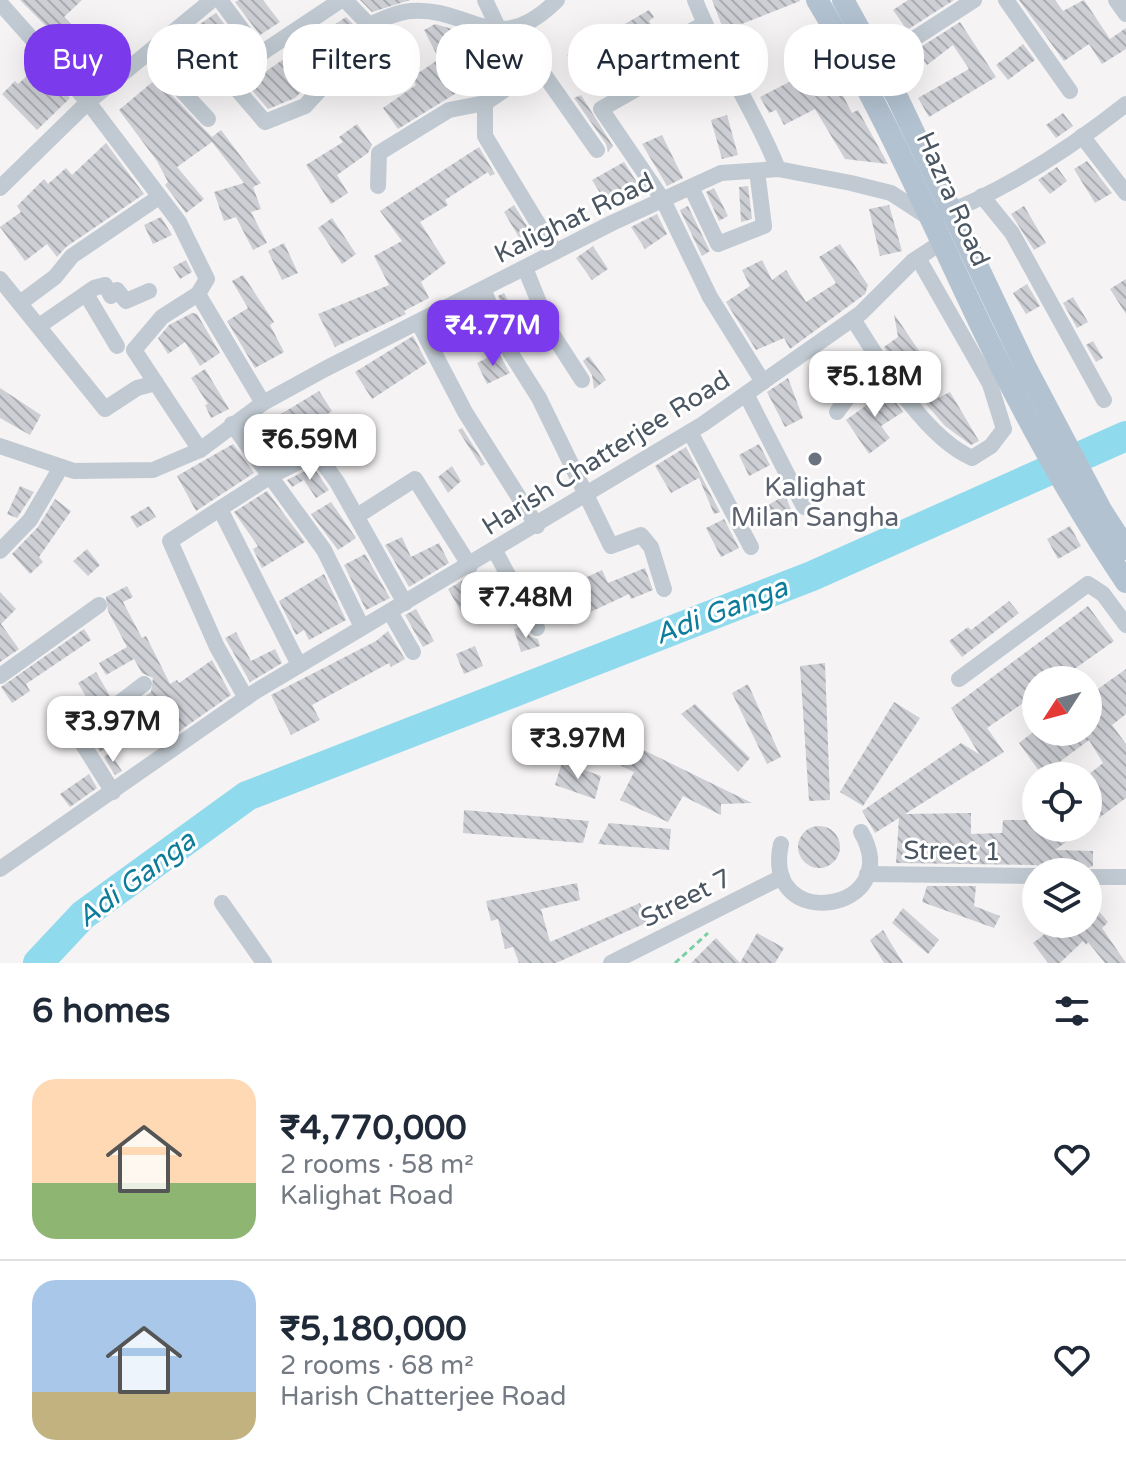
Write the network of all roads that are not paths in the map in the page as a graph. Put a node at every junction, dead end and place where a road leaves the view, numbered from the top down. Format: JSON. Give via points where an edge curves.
{"nodes":[{"id":1,"x":212,"y":0,"type":"edge"},
{"id":2,"x":220,"y":0,"type":"edge"},
{"id":3,"x":343,"y":0,"type":"edge"},
{"id":4,"x":440,"y":0,"type":"edge"},
{"id":5,"x":485,"y":0,"type":"edge"},
{"id":6,"x":557,"y":0,"type":"edge"},
{"id":7,"x":695,"y":0,"type":"edge"},
{"id":8,"x":817,"y":0,"type":"edge"},
{"id":9,"x":843,"y":0,"type":"edge"},
{"id":10,"x":974,"y":0,"type":"edge"},
{"id":11,"x":1006,"y":0,"type":"edge"},
{"id":12,"x":1116,"y":0,"type":"edge"},
{"id":13,"x":2,"y":10,"type":"edge"},
{"id":14,"x":1126,"y":14,"type":"edge"},
{"id":15,"x":447,"y":17,"type":"junction"},
{"id":16,"x":183,"y":24,"type":"edge"},
{"id":17,"x":368,"y":24,"type":"edge"},
{"id":18,"x":372,"y":24,"type":"edge"},
{"id":19,"x":472,"y":24,"type":"edge"},
{"id":20,"x":497,"y":24,"type":"edge"},
{"id":21,"x":519,"y":24,"type":"edge"},
{"id":22,"x":704,"y":24,"type":"edge"},
{"id":23,"x":857,"y":24,"type":"edge"},
{"id":24,"x":924,"y":32,"type":"edge"},
{"id":25,"x":147,"y":55,"type":"edge"},
{"id":26,"x":552,"y":86,"type":"edge"},
{"id":27,"x":1070,"y":91,"type":"dead end"},
{"id":28,"x":187,"y":96,"type":"edge"},
{"id":29,"x":243,"y":96,"type":"edge"},
{"id":30,"x":314,"y":96,"type":"edge"},
{"id":31,"x":495,"y":96,"type":"edge"},
{"id":32,"x":624,"y":96,"type":"edge"},
{"id":33,"x":745,"y":96,"type":"edge"},
{"id":34,"x":895,"y":96,"type":"edge"},
{"id":35,"x":88,"y":102,"type":"junction"},
{"id":36,"x":485,"y":103,"type":"junction"},
{"id":37,"x":1126,"y":104,"type":"edge"},
{"id":38,"x":208,"y":119,"type":"dead end"},
{"id":39,"x":1082,"y":136,"type":"junction"},
{"id":40,"x":597,"y":150,"type":"dead end"},
{"id":41,"x":778,"y":169,"type":"junction"},
{"id":42,"x":757,"y":171,"type":"junction"},
{"id":43,"x":378,"y":186,"type":"dead end"},
{"id":44,"x":691,"y":187,"type":"junction"},
{"id":45,"x":0,"y":188,"type":"edge"},
{"id":46,"x":1126,"y":193,"type":"edge"},
{"id":47,"x":982,"y":196,"type":"junction"},
{"id":48,"x":663,"y":200,"type":"junction"},
{"id":49,"x":163,"y":202,"type":"junction"},
{"id":50,"x":953,"y":211,"type":"junction"},
{"id":51,"x":931,"y":219,"type":"junction"},
{"id":52,"x":942,"y":242,"type":"junction"},
{"id":53,"x":555,"y":252,"type":"junction"},
{"id":54,"x":918,"y":258,"type":"junction"},
{"id":55,"x":525,"y":268,"type":"junction"},
{"id":56,"x":0,"y":279,"type":"edge"},
{"id":57,"x":483,"y":289,"type":"junction"},
{"id":58,"x":149,"y":291,"type":"dead end"},
{"id":59,"x":86,"y":294,"type":"junction"},
{"id":60,"x":198,"y":294,"type":"junction"},
{"id":61,"x":977,"y":294,"type":"junction"},
{"id":62,"x":20,"y":303,"type":"junction"},
{"id":63,"x":853,"y":319,"type":"junction"},
{"id":64,"x":418,"y":322,"type":"junction"},
{"id":65,"x":39,"y":326,"type":"junction"},
{"id":66,"x":117,"y":346,"type":"dead end"},
{"id":67,"x":877,"y":357,"type":"junction"},
{"id":68,"x":582,"y":380,"type":"dead end"},
{"id":69,"x":763,"y":382,"type":"junction"},
{"id":70,"x":156,"y":383,"type":"junction"},
{"id":71,"x":746,"y":394,"type":"junction"},
{"id":72,"x":1104,"y":400,"type":"dead end"},
{"id":73,"x":263,"y":403,"type":"junction"},
{"id":74,"x":837,"y":412,"type":"dead end"},
{"id":75,"x":232,"y":424,"type":"junction"},
{"id":76,"x":690,"y":432,"type":"junction"},
{"id":77,"x":0,"y":446,"type":"edge"},
{"id":78,"x":200,"y":450,"type":"junction"},
{"id":79,"x":61,"y":467,"type":"junction"},
{"id":80,"x":269,"y":477,"type":"junction"},
{"id":81,"x":586,"y":496,"type":"junction"},
{"id":82,"x":804,"y":507,"type":"dead end"},
{"id":83,"x":220,"y":509,"type":"junction"},
{"id":84,"x":1092,"y":514,"type":"junction"},
{"id":85,"x":357,"y":516,"type":"junction"},
{"id":86,"x":537,"y":526,"type":"junction"},
{"id":87,"x":751,"y":547,"type":"dead end"},
{"id":88,"x":1126,"y":549,"type":"edge"},
{"id":89,"x":0,"y":551,"type":"edge"},
{"id":90,"x":495,"y":551,"type":"junction"},
{"id":91,"x":470,"y":566,"type":"junction"},
{"id":92,"x":1126,"y":582,"type":"edge"},
{"id":93,"x":664,"y":589,"type":"dead end"},
{"id":94,"x":99,"y":605,"type":"dead end"},
{"id":95,"x":397,"y":608,"type":"junction"},
{"id":96,"x":1126,"y":625,"type":"edge"},
{"id":97,"x":362,"y":627,"type":"junction"},
{"id":98,"x":537,"y":628,"type":"dead end"},
{"id":99,"x":413,"y":652,"type":"dead end"},
{"id":100,"x":299,"y":665,"type":"junction"},
{"id":101,"x":0,"y":676,"type":"edge"},
{"id":102,"x":959,"y":679,"type":"dead end"},
{"id":103,"x":144,"y":684,"type":"dead end"},
{"id":104,"x":246,"y":698,"type":"junction"},
{"id":105,"x":113,"y":792,"type":"junction"},
{"id":106,"x":861,"y":832,"type":"dead end"},
{"id":107,"x":781,"y":844,"type":"dead end"},
{"id":108,"x":0,"y":869,"type":"edge"},
{"id":109,"x":867,"y":874,"type":"junction"},
{"id":110,"x":1022,"y":876,"type":"edge"},
{"id":111,"x":782,"y":877,"type":"junction"},
{"id":112,"x":1102,"y":877,"type":"edge"},
{"id":113,"x":1126,"y":877,"type":"edge"},
{"id":114,"x":222,"y":903,"type":"dead end"},
{"id":115,"x":264,"y":963,"type":"edge"},
{"id":116,"x":611,"y":963,"type":"edge"}],
"edges":[{"from":1,"to":16,"type":"street"},
{"from":2,"to":3,"type":"street","via":[[260,54]]},
{"from":3,"to":17,"type":"street"},
{"from":4,"to":15,"type":"street"},
{"from":5,"to":20,"type":"street"},
{"from":6,"to":21,"type":"street"},
{"from":7,"to":22,"type":"street"},
{"from":8,"to":51,"type":"main road","name":"Hazra Road","via":[[894,136]]},
{"from":9,"to":23,"type":"main road","name":"Hazra Road"},
{"from":10,"to":24,"type":"street"},
{"from":11,"to":27,"type":"street"},
{"from":12,"to":14,"type":"street"},
{"from":13,"to":35,"type":"street"},
{"from":15,"to":18,"type":"street","via":[[413,10]]},
{"from":15,"to":19,"type":"street"},
{"from":25,"to":35,"type":"street"},
{"from":26,"to":40,"type":"street"},
{"from":28,"to":38,"type":"street"},
{"from":29,"to":30,"type":"street","via":[[265,122],[305,106]]},
{"from":31,"to":36,"type":"street"},
{"from":32,"to":48,"type":"street","via":[[601,109]]},
{"from":33,"to":41,"type":"street"},
{"from":34,"to":50,"type":"main road","name":"Hazra Road"},
{"from":35,"to":45,"type":"street"},
{"from":35,"to":49,"type":"street"},
{"from":36,"to":43,"type":"street","via":[[449,110],[379,153]]},
{"from":36,"to":53,"type":"street","via":[[485,136]]},
{"from":37,"to":39,"type":"street"},
{"from":39,"to":46,"type":"street"},
{"from":39,"to":47,"type":"street"},
{"from":41,"to":42,"type":"street","name":"Kalighat Road"},
{"from":41,"to":51,"type":"street","name":"Kalighat Road","via":[[891,193]]},
{"from":42,"to":44,"type":"street","name":"Kalighat Road","via":[[721,173]]},
{"from":42,"to":44,"type":"street","via":[[764,226],[718,244]]},
{"from":44,"to":48,"type":"street","name":"Kalighat Road"},
{"from":47,"to":50,"type":"street"},
{"from":47,"to":72,"type":"street","via":[[1012,233]]},
{"from":48,"to":53,"type":"street","name":"Kalighat Road"},
{"from":48,"to":69,"type":"street","via":[[710,297]]},
{"from":49,"to":60,"type":"street","via":[[207,279]]},
{"from":49,"to":62,"type":"street","via":[[72,256],[55,277]]},
{"from":50,"to":51,"type":"street"},
{"from":50,"to":61,"type":"main road","name":"Hazra Road"},
{"from":51,"to":52,"type":"main road","name":"Hazra Road"},
{"from":52,"to":54,"type":"street","name":"Harish Chatterjee Road"},
{"from":52,"to":61,"type":"main road","name":"Hazra Road"},
{"from":53,"to":55,"type":"street","name":"Kalighat Road"},
{"from":54,"to":63,"type":"street","name":"Harish Chatterjee Road"},
{"from":54,"to":67,"type":"street","via":[[990,384],[1004,429],[972,458],[952,449]]},
{"from":55,"to":57,"type":"street","name":"Kalighat Road"},
{"from":55,"to":68,"type":"street","via":[[551,332]]},
{"from":56,"to":62,"type":"street"},
{"from":57,"to":64,"type":"street","name":"Kalighat Road"},
{"from":57,"to":81,"type":"street"},
{"from":58,"to":59,"type":"street","via":[[126,301],[117,290],[111,296],[105,285]]},
{"from":59,"to":65,"type":"street"},
{"from":59,"to":66,"type":"street"},
{"from":60,"to":70,"type":"street","via":[[162,317],[134,350]]},
{"from":60,"to":73,"type":"street"},
{"from":61,"to":84,"type":"main road"},
{"from":62,"to":65,"type":"street"},
{"from":63,"to":67,"type":"street"},
{"from":63,"to":69,"type":"street","name":"Harish Chatterjee Road"},
{"from":64,"to":73,"type":"street","name":"Kalighat Road"},
{"from":64,"to":86,"type":"street","via":[[465,412]]},
{"from":65,"to":70,"type":"street","via":[[105,409],[137,388]]},
{"from":67,"to":74,"type":"street"},
{"from":69,"to":71,"type":"street","name":"Harish Chatterjee Road"},
{"from":70,"to":78,"type":"street"},
{"from":71,"to":76,"type":"street","name":"Harish Chatterjee Road"},
{"from":71,"to":82,"type":"street"},
{"from":73,"to":75,"type":"street","name":"Kalighat Road"},
{"from":75,"to":78,"type":"street","name":"Kalighat Road"},
{"from":75,"to":80,"type":"street"},
{"from":76,"to":81,"type":"street","name":"Harish Chatterjee Road"},
{"from":76,"to":87,"type":"street"},
{"from":77,"to":79,"type":"street","name":"Kalighat Road"},
{"from":78,"to":79,"type":"street","name":"Kalighat Road","via":[[153,470]]},
{"from":79,"to":89,"type":"street","via":[[30,520]]},
{"from":80,"to":83,"type":"street"},
{"from":80,"to":85,"type":"street","via":[[316,453]]},
{"from":80,"to":97,"type":"street","via":[[324,550]]},
{"from":81,"to":86,"type":"street","name":"Harish Chatterjee Road"},
{"from":81,"to":93,"type":"street","via":[[611,546],[641,535],[651,547]]},
{"from":83,"to":100,"type":"street"},
{"from":83,"to":104,"type":"street","via":[[170,541]]},
{"from":84,"to":88,"type":"main road"},
{"from":84,"to":92,"type":"main road"},
{"from":85,"to":91,"type":"street","via":[[415,479]]},
{"from":85,"to":95,"type":"street"},
{"from":86,"to":90,"type":"street","name":"Harish Chatterjee Road"},
{"from":90,"to":91,"type":"street","name":"Harish Chatterjee Road"},
{"from":90,"to":98,"type":"street"},
{"from":91,"to":95,"type":"street","name":"Harish Chatterjee Road"},
{"from":94,"to":101,"type":"street"},
{"from":95,"to":97,"type":"street","name":"Harish Chatterjee Road"},
{"from":95,"to":99,"type":"street"},
{"from":96,"to":102,"type":"street","via":[[1103,594],[1088,584]]},
{"from":97,"to":100,"type":"street","name":"Harish Chatterjee Road"},
{"from":100,"to":104,"type":"street","name":"Harish Chatterjee Road"},
{"from":103,"to":105,"type":"street","via":[[77,735]]},
{"from":104,"to":105,"type":"street","name":"Harish Chatterjee Road"},
{"from":105,"to":108,"type":"street","name":"Harish Chatterjee Road"},
{"from":106,"to":109,"type":"street","via":[[869,852]]},
{"from":107,"to":111,"type":"street"},
{"from":109,"to":110,"type":"street","name":"Street 1"},
{"from":109,"to":111,"type":"street","via":[[856,893],[826,905],[795,894]]},
{"from":111,"to":116,"type":"street","name":"Street 7"},
{"from":112,"to":113,"type":"street"},
{"from":114,"to":115,"type":"street"}]}
